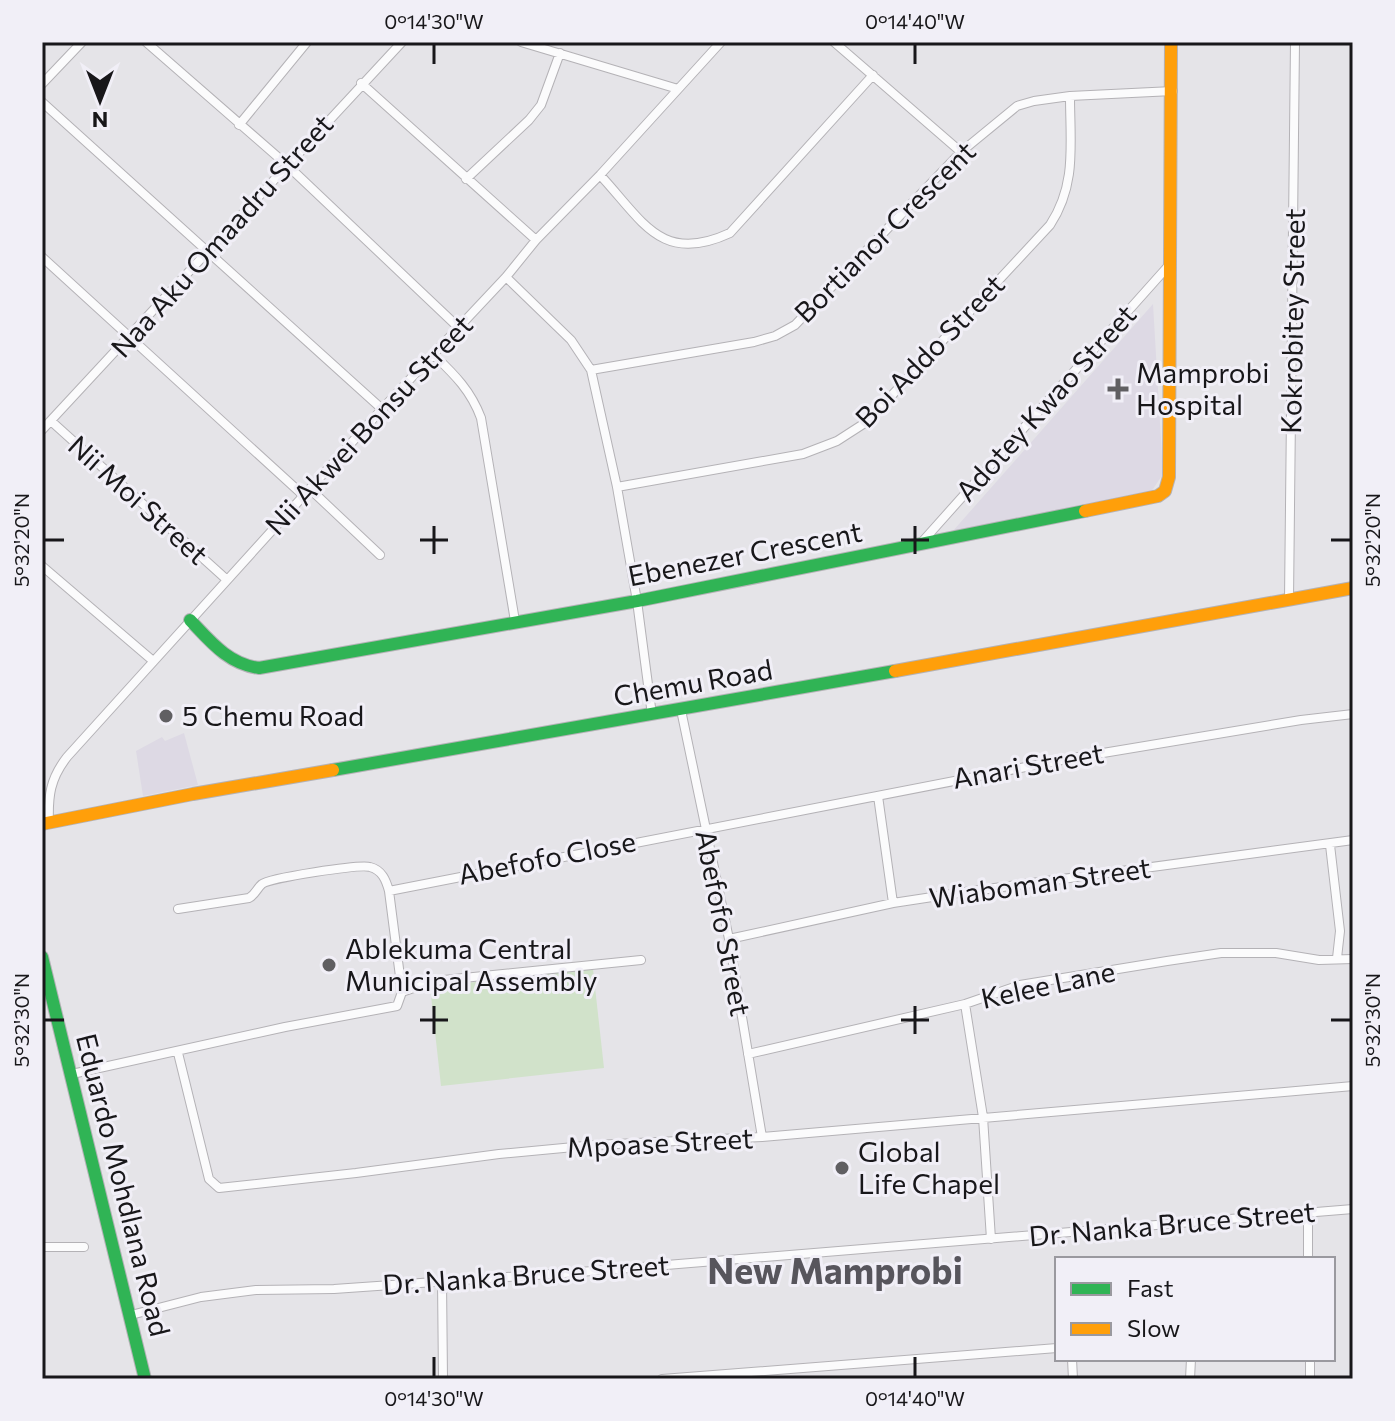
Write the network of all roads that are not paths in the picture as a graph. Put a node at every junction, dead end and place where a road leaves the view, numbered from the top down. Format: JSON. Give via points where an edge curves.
{"nodes":[{"id":1,"x":82,"y":42,"type":"edge"},
{"id":2,"x":146,"y":42,"type":"edge"},
{"id":3,"x":307,"y":42,"type":"edge"},
{"id":4,"x":402,"y":42,"type":"edge"},
{"id":5,"x":521,"y":42,"type":"edge"},
{"id":6,"x":721,"y":42,"type":"edge"},
{"id":7,"x":834,"y":42,"type":"edge"},
{"id":8,"x":1171,"y":42,"type":"edge"},
{"id":9,"x":1295,"y":42,"type":"edge"},
{"id":10,"x":560,"y":53,"type":"junction"},
{"id":11,"x":873,"y":75,"type":"junction"},
{"id":12,"x":361,"y":83,"type":"junction"},
{"id":13,"x":42,"y":84,"type":"edge"},
{"id":14,"x":678,"y":89,"type":"junction"},
{"id":15,"x":1173,"y":91,"type":"junction"},
{"id":16,"x":1070,"y":96,"type":"junction"},
{"id":17,"x":42,"y":102,"type":"edge"},
{"id":18,"x":239,"y":125,"type":"junction"},
{"id":19,"x":961,"y":152,"type":"junction"},
{"id":20,"x":287,"y":165,"type":"junction"},
{"id":21,"x":600,"y":175,"type":"junction"},
{"id":22,"x":466,"y":179,"type":"junction"},
{"id":23,"x":536,"y":240,"type":"junction"},
{"id":24,"x":209,"y":252,"type":"junction"},
{"id":25,"x":42,"y":257,"type":"edge"},
{"id":26,"x":1171,"y":264,"type":"junction"},
{"id":27,"x":506,"y":277,"type":"junction"},
{"id":28,"x":459,"y":328,"type":"junction"},
{"id":29,"x":130,"y":338,"type":"junction"},
{"id":30,"x":434,"y":355,"type":"junction"},
{"id":31,"x":591,"y":370,"type":"junction"},
{"id":32,"x":382,"y":409,"type":"junction"},
{"id":33,"x":51,"y":421,"type":"junction"},
{"id":34,"x":42,"y":430,"type":"edge"},
{"id":35,"x":617,"y":487,"type":"junction"},
{"id":36,"x":307,"y":492,"type":"junction"},
{"id":37,"x":922,"y":542,"type":"junction"},
{"id":38,"x":380,"y":555,"type":"dead end"},
{"id":39,"x":42,"y":566,"type":"edge"},
{"id":40,"x":226,"y":579,"type":"junction"},
{"id":41,"x":1353,"y":588,"type":"edge"},
{"id":42,"x":1289,"y":600,"type":"junction"},
{"id":43,"x":637,"y":601,"type":"junction"},
{"id":44,"x":190,"y":620,"type":"junction"},
{"id":45,"x":515,"y":621,"type":"junction"},
{"id":46,"x":152,"y":660,"type":"junction"},
{"id":47,"x":681,"y":710,"type":"junction"},
{"id":48,"x":1353,"y":714,"type":"edge"},
{"id":49,"x":652,"y":715,"type":"junction"},
{"id":50,"x":878,"y":796,"type":"junction"},
{"id":51,"x":45,"y":824,"type":"edge"},
{"id":52,"x":705,"y":827,"type":"junction"},
{"id":53,"x":1353,"y":840,"type":"edge"},
{"id":54,"x":1330,"y":845,"type":"junction"},
{"id":55,"x":389,"y":891,"type":"junction"},
{"id":56,"x":893,"y":903,"type":"junction"},
{"id":57,"x":178,"y":909,"type":"dead end"},
{"id":58,"x":729,"y":939,"type":"junction"},
{"id":59,"x":42,"y":957,"type":"edge"},
{"id":60,"x":1337,"y":958,"type":"junction"},
{"id":61,"x":1353,"y":959,"type":"edge"},
{"id":62,"x":641,"y":960,"type":"dead end"},
{"id":63,"x":402,"y":992,"type":"junction"},
{"id":64,"x":965,"y":1004,"type":"junction"},
{"id":65,"x":178,"y":1053,"type":"junction"},
{"id":66,"x":748,"y":1054,"type":"junction"},
{"id":67,"x":72,"y":1074,"type":"junction"},
{"id":68,"x":1353,"y":1086,"type":"edge"},
{"id":69,"x":983,"y":1117,"type":"junction"},
{"id":70,"x":762,"y":1137,"type":"junction"},
{"id":71,"x":1353,"y":1209,"type":"edge"},
{"id":72,"x":1308,"y":1213,"type":"junction"},
{"id":73,"x":991,"y":1239,"type":"junction"},
{"id":74,"x":42,"y":1247,"type":"edge"},
{"id":75,"x":84,"y":1247,"type":"dead end"},
{"id":76,"x":1308,"y":1257,"type":"edge"},
{"id":77,"x":442,"y":1281,"type":"junction"},
{"id":78,"x":131,"y":1315,"type":"junction"},
{"id":79,"x":1055,"y":1348,"type":"edge"},
{"id":80,"x":145,"y":1379,"type":"edge"},
{"id":81,"x":443,"y":1379,"type":"edge"},
{"id":82,"x":662,"y":1379,"type":"edge"}],
"edges":[{"from":1,"to":13,"type":"street"},
{"from":2,"to":18,"type":"street"},
{"from":3,"to":18,"type":"street"},
{"from":4,"to":12,"type":"street","name":"Naa Aku Omaadru Street"},
{"from":5,"to":10,"type":"street"},
{"from":6,"to":14,"type":"street","name":"Nii Akwei Bonsu Street"},
{"from":7,"to":11,"type":"street"},
{"from":8,"to":15,"type":"street","name":"Ebenezer Crescent"},
{"from":9,"to":42,"type":"street","name":"Kokrobitey Street"},
{"from":10,"to":14,"type":"street"},
{"from":10,"to":22,"type":"street","via":[[541,105]]},
{"from":11,"to":19,"type":"street"},
{"from":11,"to":21,"type":"street","via":[[730,233],[711,242],[691,246],[656,236]]},
{"from":12,"to":20,"type":"street","name":"Naa Aku Omaadru Street"},
{"from":12,"to":22,"type":"street"},
{"from":14,"to":21,"type":"street","name":"Nii Akwei Bonsu Street"},
{"from":15,"to":16,"type":"street","name":"Bortianor Crescent"},
{"from":15,"to":26,"type":"street","name":"Ebenezer Crescent"},
{"from":16,"to":19,"type":"street","name":"Bortianor Crescent","via":[[1017,106]]},
{"from":16,"to":35,"type":"street","name":"Boi Addo Street","via":[[1070,182],[1062,206],[868,421],[803,454]]},
{"from":17,"to":24,"type":"street"},
{"from":18,"to":20,"type":"street"},
{"from":19,"to":31,"type":"street","name":"Bortianor Crescent","via":[[795,325],[754,342]]},
{"from":20,"to":24,"type":"street","name":"Naa Aku Omaadru Street"},
{"from":20,"to":28,"type":"street"},
{"from":21,"to":23,"type":"street","name":"Nii Akwei Bonsu Street"},
{"from":22,"to":23,"type":"street"},
{"from":23,"to":27,"type":"street","name":"Nii Akwei Bonsu Street"},
{"from":24,"to":29,"type":"street","name":"Naa Aku Omaadru Street"},
{"from":24,"to":32,"type":"street"},
{"from":25,"to":29,"type":"street"},
{"from":26,"to":37,"type":"street","name":"Adotey Kwao Street"},
{"from":26,"to":37,"type":"street","name":"Ebenezer Crescent","via":[[1165,491],[1149,500]]},
{"from":27,"to":28,"type":"street","name":"Nii Akwei Bonsu Street"},
{"from":27,"to":31,"type":"street","via":[[571,340]]},
{"from":28,"to":30,"type":"street","name":"Nii Akwei Bonsu Street"},
{"from":29,"to":33,"type":"street","name":"Naa Aku Omaadru Street"},
{"from":29,"to":36,"type":"street"},
{"from":30,"to":32,"type":"street","name":"Nii Akwei Bonsu Street"},
{"from":30,"to":45,"type":"street","via":[[465,385],[481,418]]},
{"from":31,"to":35,"type":"street"},
{"from":32,"to":36,"type":"street","name":"Nii Akwei Bonsu Street"},
{"from":33,"to":34,"type":"street","name":"Naa Aku Omaadru Street"},
{"from":33,"to":40,"type":"street","name":"Nii Moi Street"},
{"from":35,"to":43,"type":"street"},
{"from":36,"to":38,"type":"street"},
{"from":36,"to":40,"type":"street","name":"Nii Akwei Bonsu Street"},
{"from":37,"to":43,"type":"street","name":"Ebenezer Crescent"},
{"from":39,"to":46,"type":"street"},
{"from":40,"to":44,"type":"street","name":"Nii Akwei Bonsu Street"},
{"from":41,"to":42,"type":"street","name":"Chemu Road"},
{"from":42,"to":47,"type":"street","name":"Chemu Road"},
{"from":43,"to":45,"type":"street","name":"Ebenezer Crescent"},
{"from":43,"to":49,"type":"street"},
{"from":44,"to":45,"type":"street","name":"Ebenezer Crescent","via":[[246,668]]},
{"from":44,"to":46,"type":"street","name":"Nii Akwei Bonsu Street"},
{"from":46,"to":51,"type":"street","name":"Nii Akwei Bonsu Street","via":[[56,771]]},
{"from":47,"to":49,"type":"street","name":"Chemu Road"},
{"from":47,"to":52,"type":"street","name":"Abefofo Street"},
{"from":48,"to":50,"type":"street","name":"Anari Street","via":[[1080,756]]},
{"from":49,"to":51,"type":"street","name":"Chemu Road"},
{"from":50,"to":52,"type":"street","name":"Anari Street"},
{"from":50,"to":56,"type":"street"},
{"from":52,"to":55,"type":"street","name":"Abefofo Close"},
{"from":52,"to":58,"type":"street","name":"Abefofo Street"},
{"from":53,"to":54,"type":"street","name":"Wiaboman Street"},
{"from":54,"to":56,"type":"street","name":"Wiaboman Street"},
{"from":54,"to":60,"type":"street","via":[[1340,931]]},
{"from":55,"to":57,"type":"street","via":[[383,875],[358,866],[267,882],[249,898]]},
{"from":55,"to":63,"type":"street"},
{"from":56,"to":58,"type":"street","name":"Wiaboman Street"},
{"from":58,"to":66,"type":"street","name":"Abefofo Street"},
{"from":59,"to":67,"type":"street","name":"Eduardo Mohdlana Road"},
{"from":60,"to":61,"type":"street","name":"Kelee Lane"},
{"from":60,"to":64,"type":"street","name":"Kelee Lane","via":[[1221,953],[1020,985]]},
{"from":62,"to":63,"type":"street","via":[[434,981]]},
{"from":63,"to":65,"type":"street","via":[[397,1006]]},
{"from":64,"to":66,"type":"street","name":"Kelee Lane"},
{"from":64,"to":69,"type":"street"},
{"from":65,"to":67,"type":"street"},
{"from":65,"to":70,"type":"street","name":"Mpoase Street","via":[[209,1179],[219,1188],[499,1154]]},
{"from":66,"to":70,"type":"street","name":"Abefofo Street"},
{"from":67,"to":78,"type":"street","name":"Eduardo Mohdlana Road"},
{"from":68,"to":69,"type":"street","name":"Mpoase Street"},
{"from":69,"to":70,"type":"street","name":"Mpoase Street"},
{"from":69,"to":73,"type":"street"},
{"from":71,"to":72,"type":"street","name":"Dr. Nanka Bruce Street"},
{"from":72,"to":73,"type":"street","name":"Dr. Nanka Bruce Street"},
{"from":72,"to":76,"type":"street"},
{"from":73,"to":77,"type":"street","name":"Dr. Nanka Bruce Street"},
{"from":74,"to":75,"type":"street"},
{"from":77,"to":78,"type":"street","name":"Dr. Nanka Bruce Street","via":[[235,1292]]},
{"from":77,"to":81,"type":"street"},
{"from":78,"to":80,"type":"street","name":"Eduardo Mohdlana Road"},
{"from":79,"to":82,"type":"street"}]}
